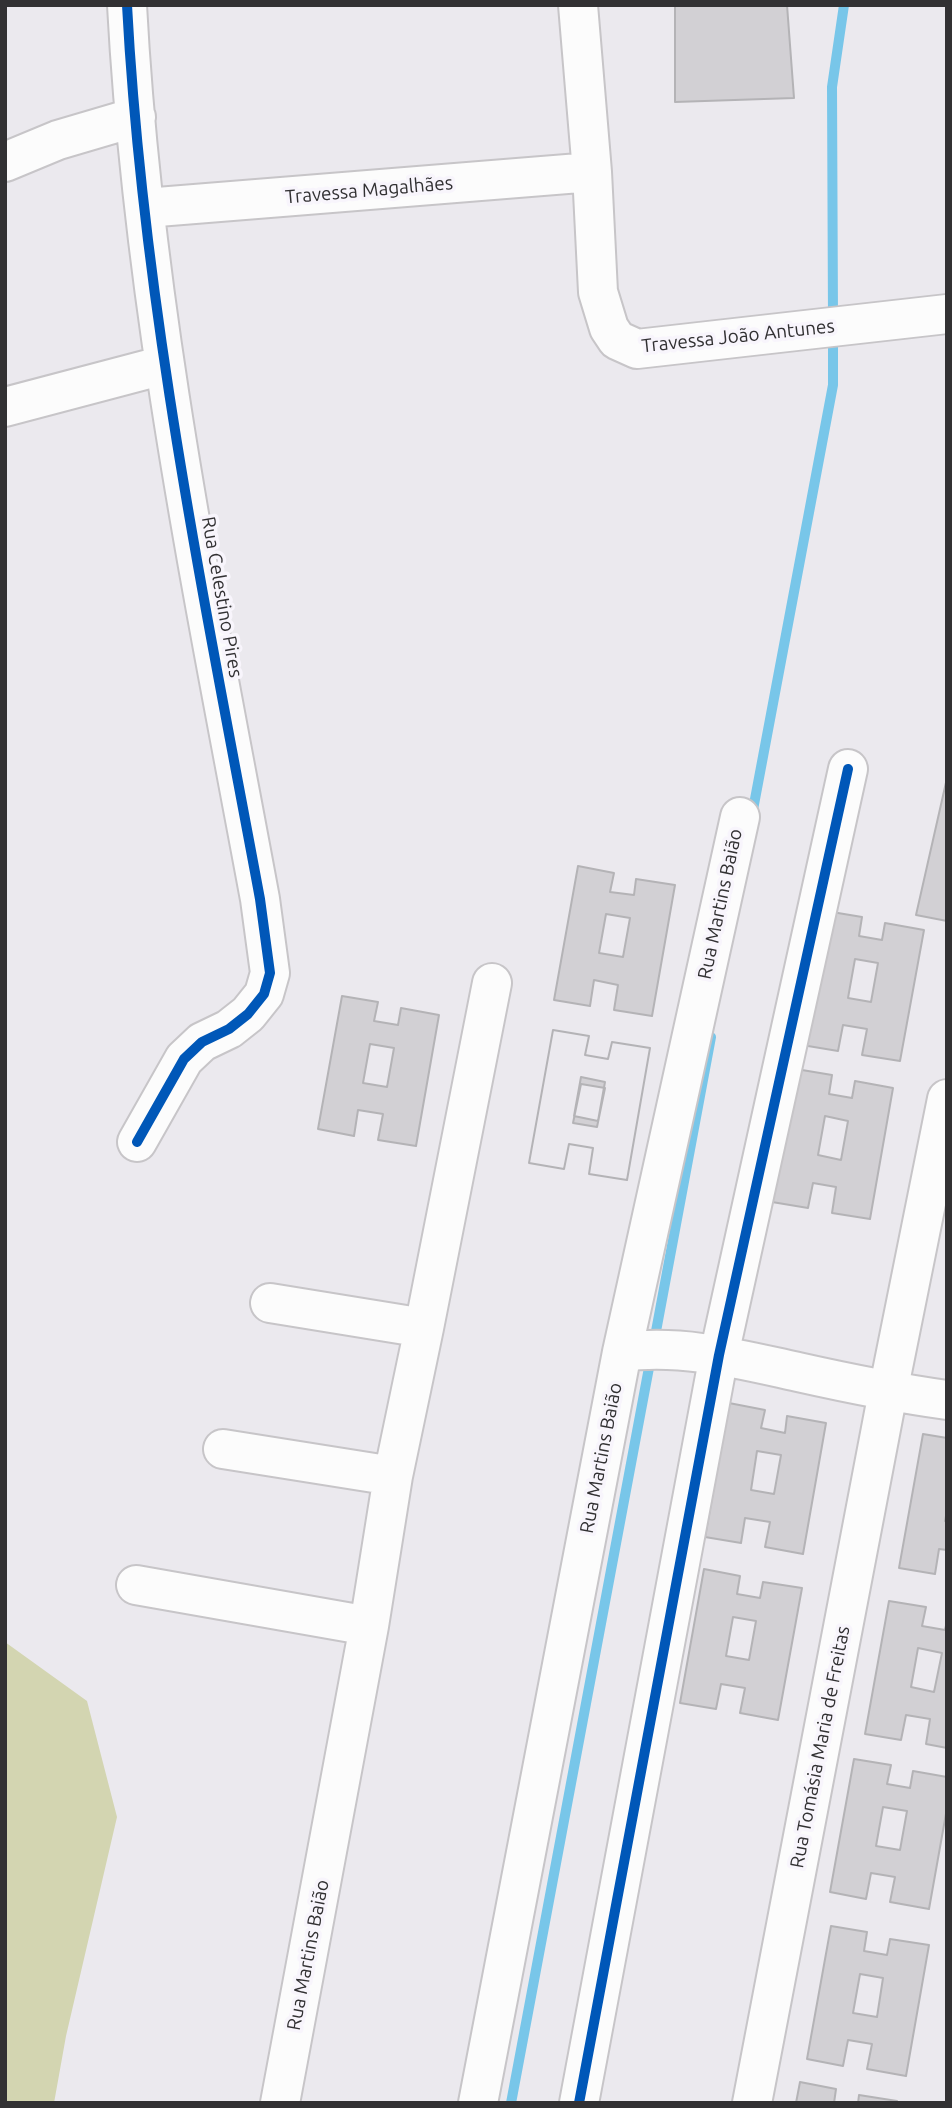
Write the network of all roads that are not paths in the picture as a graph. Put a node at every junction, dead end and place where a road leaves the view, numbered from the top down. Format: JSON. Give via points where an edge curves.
{"nodes":[{"id":1,"x":127,"y":5,"type":"edge"},
{"id":2,"x":578,"y":5,"type":"edge"},
{"id":3,"x":136,"y":117,"type":"junction"},
{"id":4,"x":5,"y":162,"type":"edge"},
{"id":5,"x":592,"y":172,"type":"junction"},
{"id":6,"x":145,"y":208,"type":"junction"},
{"id":7,"x":947,"y":314,"type":"edge"},
{"id":8,"x":163,"y":365,"type":"junction"},
{"id":9,"x":5,"y":407,"type":"edge"},
{"id":10,"x":848,"y":769,"type":"dead end"},
{"id":11,"x":740,"y":817,"type":"dead end"},
{"id":12,"x":492,"y":983,"type":"dead end"},
{"id":13,"x":947,"y":1099,"type":"edge"},
{"id":14,"x":137,"y":1142,"type":"dead end"},
{"id":15,"x":270,"y":1303,"type":"dead end"},
{"id":16,"x":424,"y":1328,"type":"junction"},
{"id":17,"x":635,"y":1350,"type":"junction"},
{"id":18,"x":708,"y":1353,"type":"junction"},
{"id":19,"x":888,"y":1392,"type":"junction"},
{"id":20,"x":947,"y":1400,"type":"edge"},
{"id":21,"x":223,"y":1449,"type":"dead end"},
{"id":22,"x":393,"y":1476,"type":"junction"},
{"id":23,"x":136,"y":1585,"type":"dead end"},
{"id":24,"x":369,"y":1626,"type":"junction"},
{"id":25,"x":280,"y":2103,"type":"edge"},
{"id":26,"x":478,"y":2103,"type":"edge"},
{"id":27,"x":579,"y":2103,"type":"edge"},
{"id":28,"x":752,"y":2103,"type":"edge"}],
"edges":[{"from":1,"to":3,"type":"street","name":"Rua Celestino Pires"},
{"from":2,"to":5,"type":"street","name":"Travessa João Antunes"},
{"from":3,"to":4,"type":"street","via":[[58,140]]},
{"from":3,"to":6,"type":"street","name":"Rua Celestino Pires"},
{"from":5,"to":6,"type":"street","name":"Travessa Magalhães"},
{"from":5,"to":7,"type":"street","name":"Travessa João Antunes","via":[[598,292],[617,340],[637,349]]},
{"from":6,"to":8,"type":"street","name":"Rua Celestino Pires"},
{"from":8,"to":9,"type":"street"},
{"from":8,"to":14,"type":"street","name":"Rua Celestino Pires","via":[[270,973],[264,994],[248,1014],[202,1042],[184,1059]]},
{"from":10,"to":18,"type":"street"},
{"from":11,"to":17,"type":"street","name":"Rua Martins Baião"},
{"from":12,"to":16,"type":"street","name":"Rua Martins Baião"},
{"from":13,"to":19,"type":"street","name":"Rua Tomásia Maria de Freitas"},
{"from":15,"to":16,"type":"street"},
{"from":16,"to":22,"type":"street","name":"Rua Martins Baião"},
{"from":17,"to":18,"type":"street"},
{"from":17,"to":26,"type":"street","name":"Rua Martins Baião"},
{"from":18,"to":19,"type":"street"},
{"from":18,"to":27,"type":"street"},
{"from":19,"to":20,"type":"street"},
{"from":19,"to":28,"type":"street","name":"Rua Tomásia Maria de Freitas"},
{"from":21,"to":22,"type":"street"},
{"from":22,"to":24,"type":"street","name":"Rua Martins Baião"},
{"from":23,"to":24,"type":"street"},
{"from":24,"to":25,"type":"street","name":"Rua Martins Baião"}]}
